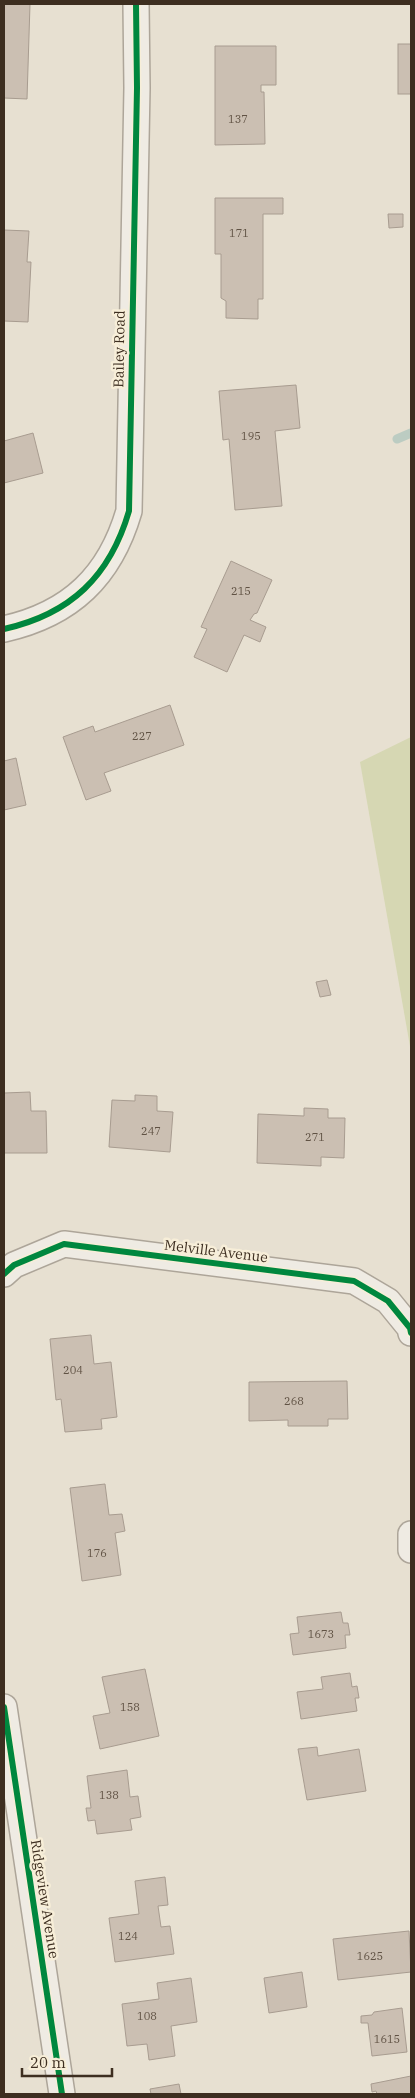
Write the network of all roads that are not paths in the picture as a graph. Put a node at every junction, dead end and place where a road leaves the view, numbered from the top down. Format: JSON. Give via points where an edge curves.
{"nodes":[{"id":1,"x":136,"y":4,"type":"edge"},
{"id":2,"x":4,"y":629,"type":"edge"},
{"id":3,"x":4,"y":1274,"type":"edge"},
{"id":4,"x":411,"y":1333,"type":"edge"},
{"id":5,"x":411,"y":1534,"type":"edge"},
{"id":6,"x":411,"y":1550,"type":"edge"},
{"id":7,"x":4,"y":1707,"type":"edge"},
{"id":8,"x":62,"y":2094,"type":"edge"}],
"edges":[{"from":1,"to":2,"type":"street","name":"Bailey Road","via":[[129,511],[122,535],[109,560],[73,600],[50,614]]},
{"from":3,"to":4,"type":"street","name":"Melville Avenue","via":[[14,1265],[64,1244],[354,1281],[388,1301]]},
{"from":5,"to":6,"type":"street"},
{"from":7,"to":8,"type":"street","name":"Ridgeview Avenue"}]}
